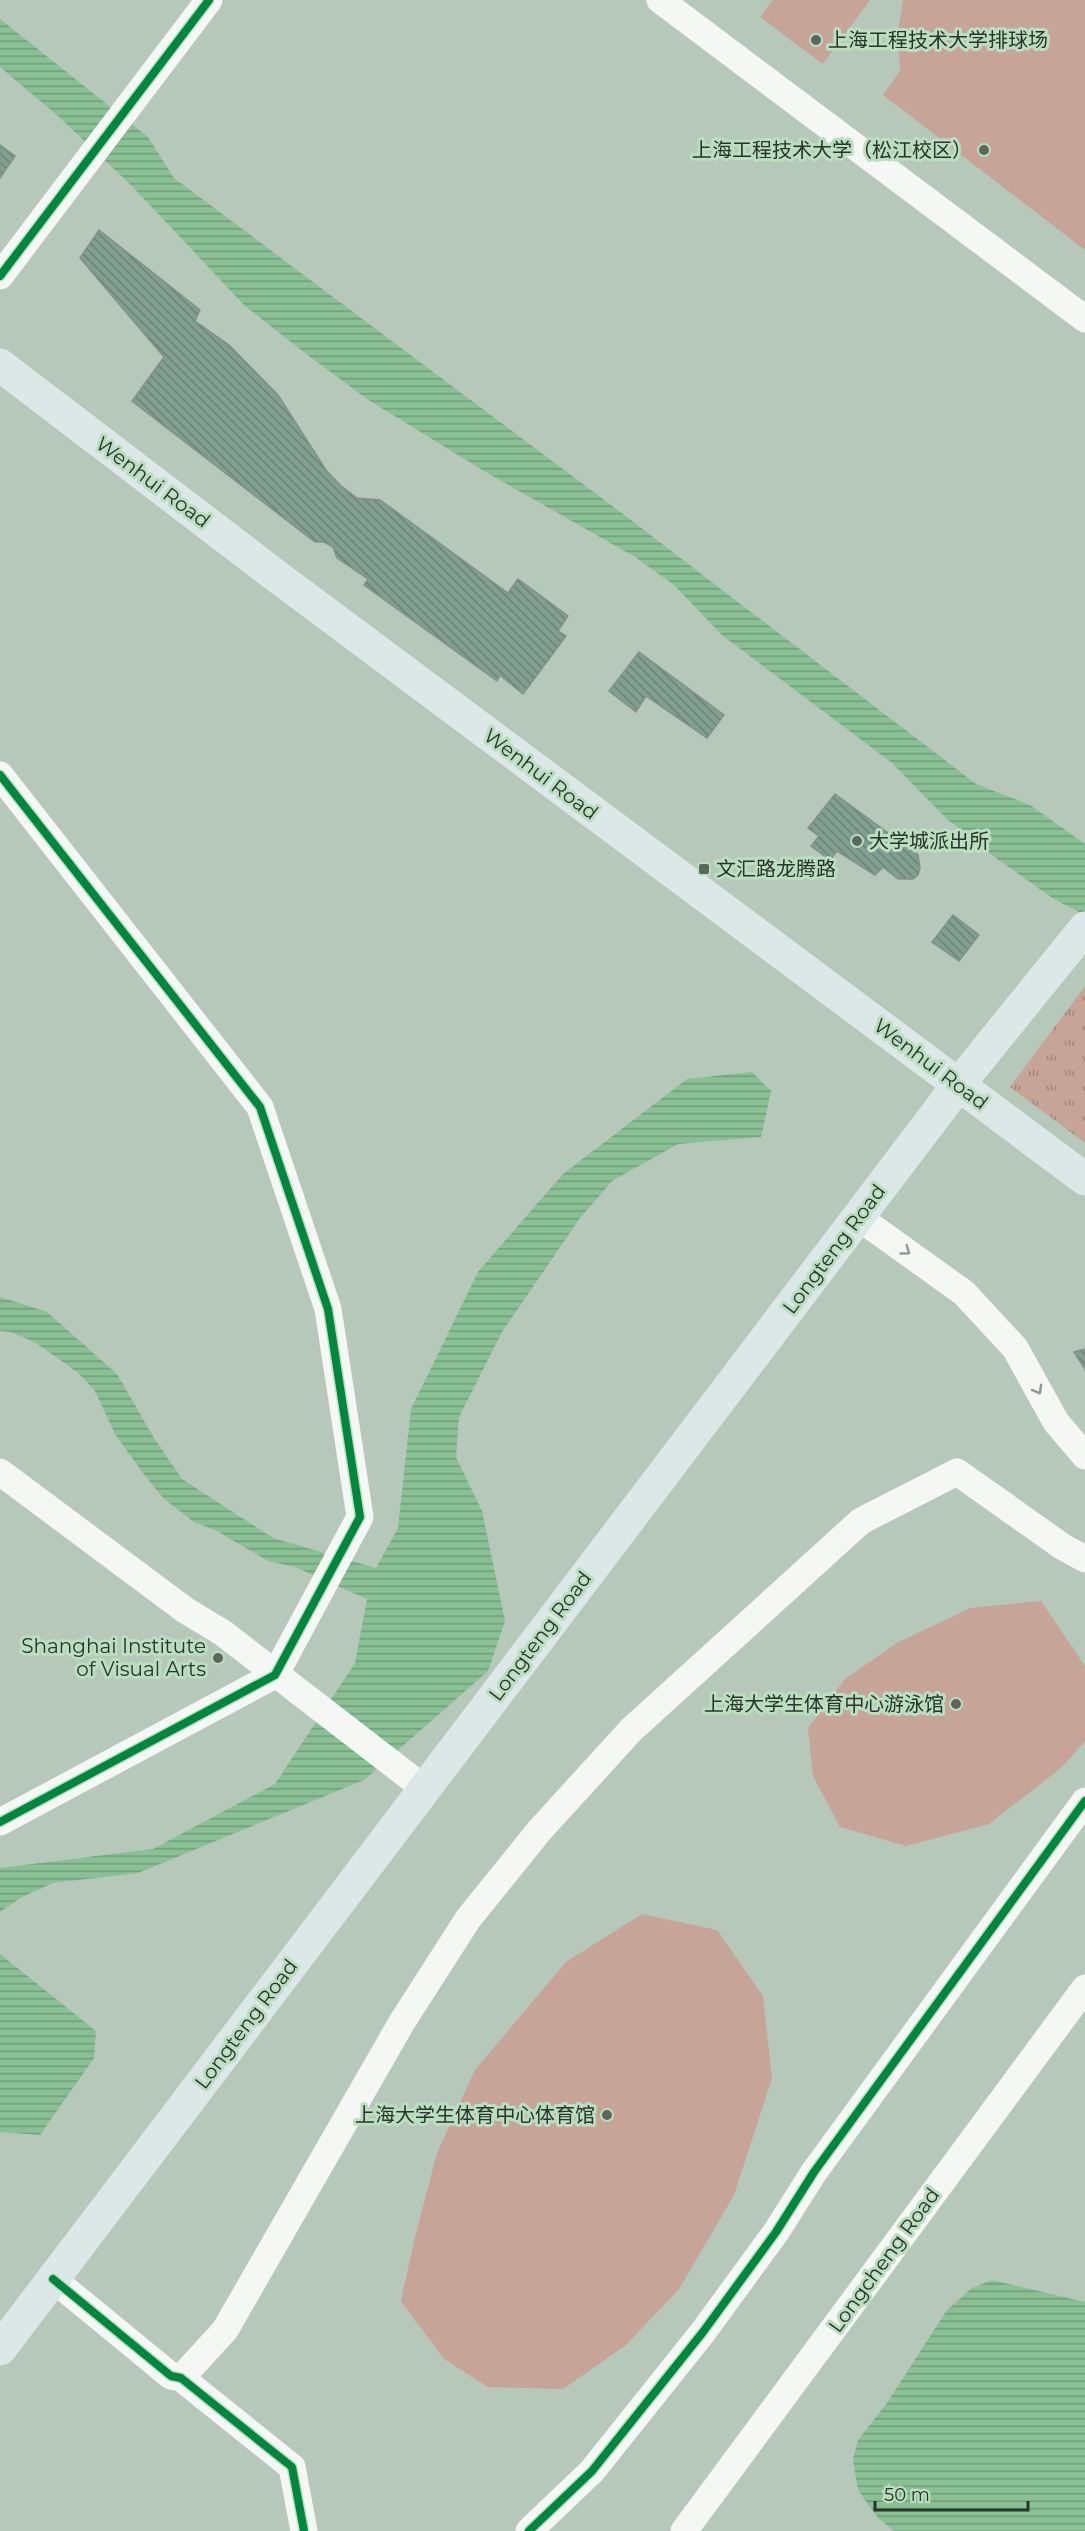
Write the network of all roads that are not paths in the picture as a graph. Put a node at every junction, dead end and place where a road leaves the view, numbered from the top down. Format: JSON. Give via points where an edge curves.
{"nodes":[{"id":1,"x":209,"y":0,"type":"edge"},
{"id":2,"x":660,"y":0,"type":"edge"},
{"id":3,"x":0,"y":276,"type":"edge"},
{"id":4,"x":1085,"y":319,"type":"edge"},
{"id":5,"x":0,"y":365,"type":"edge"},
{"id":6,"x":0,"y":775,"type":"edge"},
{"id":7,"x":1080,"y":934,"type":"edge"},
{"id":8,"x":959,"y":1084,"type":"junction"},
{"id":9,"x":1085,"y":1179,"type":"edge"},
{"id":10,"x":858,"y":1217,"type":"junction"},
{"id":11,"x":1085,"y":1456,"type":"edge"},
{"id":12,"x":0,"y":1472,"type":"edge"},
{"id":13,"x":1085,"y":1559,"type":"edge"},
{"id":14,"x":275,"y":1675,"type":"junction"},
{"id":15,"x":424,"y":1789,"type":"junction"},
{"id":16,"x":1085,"y":1801,"type":"edge"},
{"id":17,"x":0,"y":1822,"type":"edge"},
{"id":18,"x":1085,"y":1988,"type":"edge"},
{"id":19,"x":53,"y":2279,"type":"junction"},
{"id":20,"x":0,"y":2349,"type":"edge"},
{"id":21,"x":181,"y":2378,"type":"junction"},
{"id":22,"x":304,"y":2531,"type":"edge"},
{"id":23,"x":529,"y":2531,"type":"edge"},
{"id":24,"x":684,"y":2531,"type":"edge"}],
"edges":[{"from":1,"to":3,"type":"street"},
{"from":2,"to":4,"type":"street"},
{"from":5,"to":8,"type":"main road","name":"Wenhui Road","via":[[275,575]]},
{"from":6,"to":14,"type":"street","via":[[260,1107],[328,1310],[360,1517]]},
{"from":7,"to":8,"type":"main road","name":"Longteng Road"},
{"from":8,"to":9,"type":"main road","name":"Wenhui Road"},
{"from":8,"to":10,"type":"main road","name":"Longteng Road"},
{"from":10,"to":11,"type":"street","one_way":true,"via":[[964,1293],[1015,1348],[1056,1422]]},
{"from":10,"to":15,"type":"main road","name":"Longteng Road"},
{"from":12,"to":14,"type":"street"},
{"from":13,"to":21,"type":"street","via":[[957,1472],[852,1529],[631,1730],[538,1831],[468,1919],[402,2022],[225,2330]]},
{"from":14,"to":15,"type":"street"},
{"from":14,"to":17,"type":"street"},
{"from":15,"to":19,"type":"main road","name":"Longteng Road"},
{"from":16,"to":23,"type":"street","via":[[814,2172],[703,2332],[592,2471]]},
{"from":18,"to":24,"type":"street","name":"Longcheng Road"},
{"from":19,"to":20,"type":"main road","name":"Longteng Road"},
{"from":19,"to":21,"type":"street","via":[[171,2376]]},
{"from":21,"to":22,"type":"street","via":[[292,2467]]}]}
